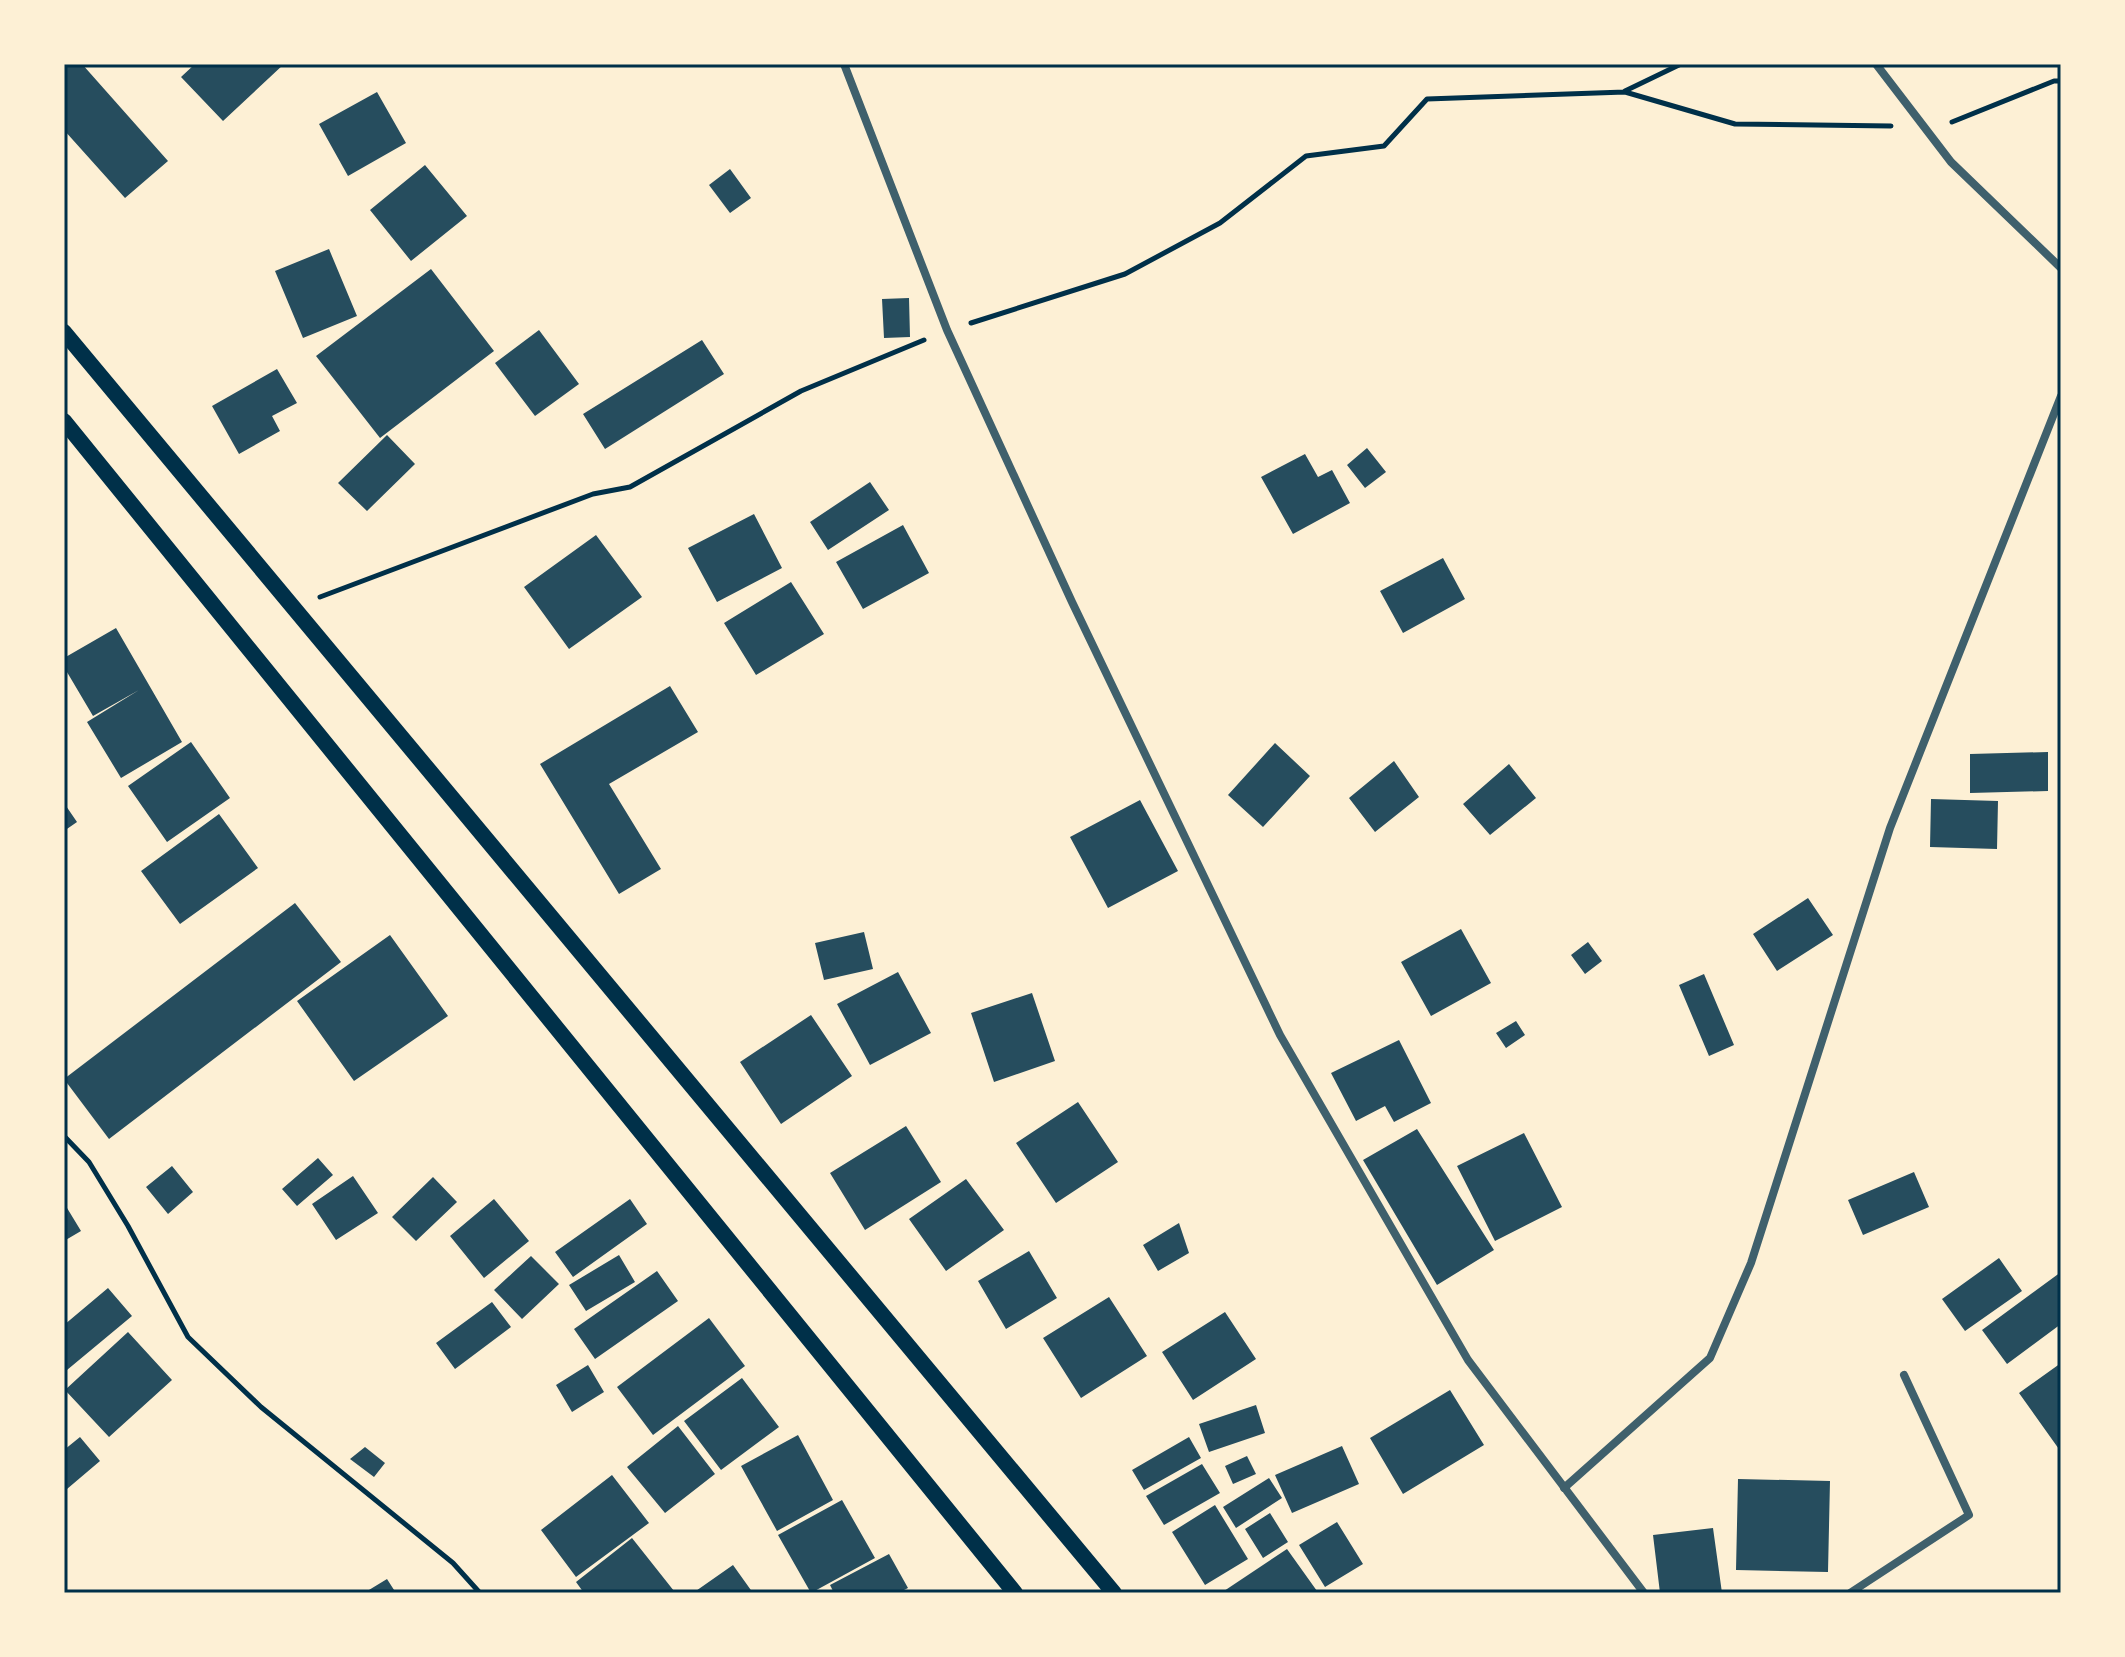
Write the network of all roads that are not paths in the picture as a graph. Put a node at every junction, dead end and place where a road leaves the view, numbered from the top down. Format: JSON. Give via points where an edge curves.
{"nodes":[{"id":1,"x":844,"y":64,"type":"edge"},
{"id":2,"x":1876,"y":64,"type":"edge"},
{"id":3,"x":2061,"y":268,"type":"edge"},
{"id":4,"x":64,"y":332,"type":"edge"},
{"id":5,"x":2061,"y":396,"type":"edge"},
{"id":6,"x":64,"y":421,"type":"edge"},
{"id":7,"x":1904,"y":1375,"type":"dead end"},
{"id":8,"x":1564,"y":1488,"type":"junction"},
{"id":9,"x":1015,"y":1593,"type":"edge"},
{"id":10,"x":1114,"y":1593,"type":"edge"},
{"id":11,"x":1644,"y":1593,"type":"edge"},
{"id":12,"x":1850,"y":1593,"type":"edge"}],
"edges":[{"from":1,"to":8,"type":"street","via":[[947,330],[1280,1035],[1468,1360]]},
{"from":2,"to":3,"type":"street","via":[[1951,162]]},
{"from":4,"to":10,"type":"main road"},
{"from":5,"to":8,"type":"street","via":[[1890,828],[1751,1263],[1710,1358]]},
{"from":6,"to":9,"type":"main road"},
{"from":7,"to":12,"type":"street","via":[[1969,1515]]},
{"from":8,"to":11,"type":"street"}]}
